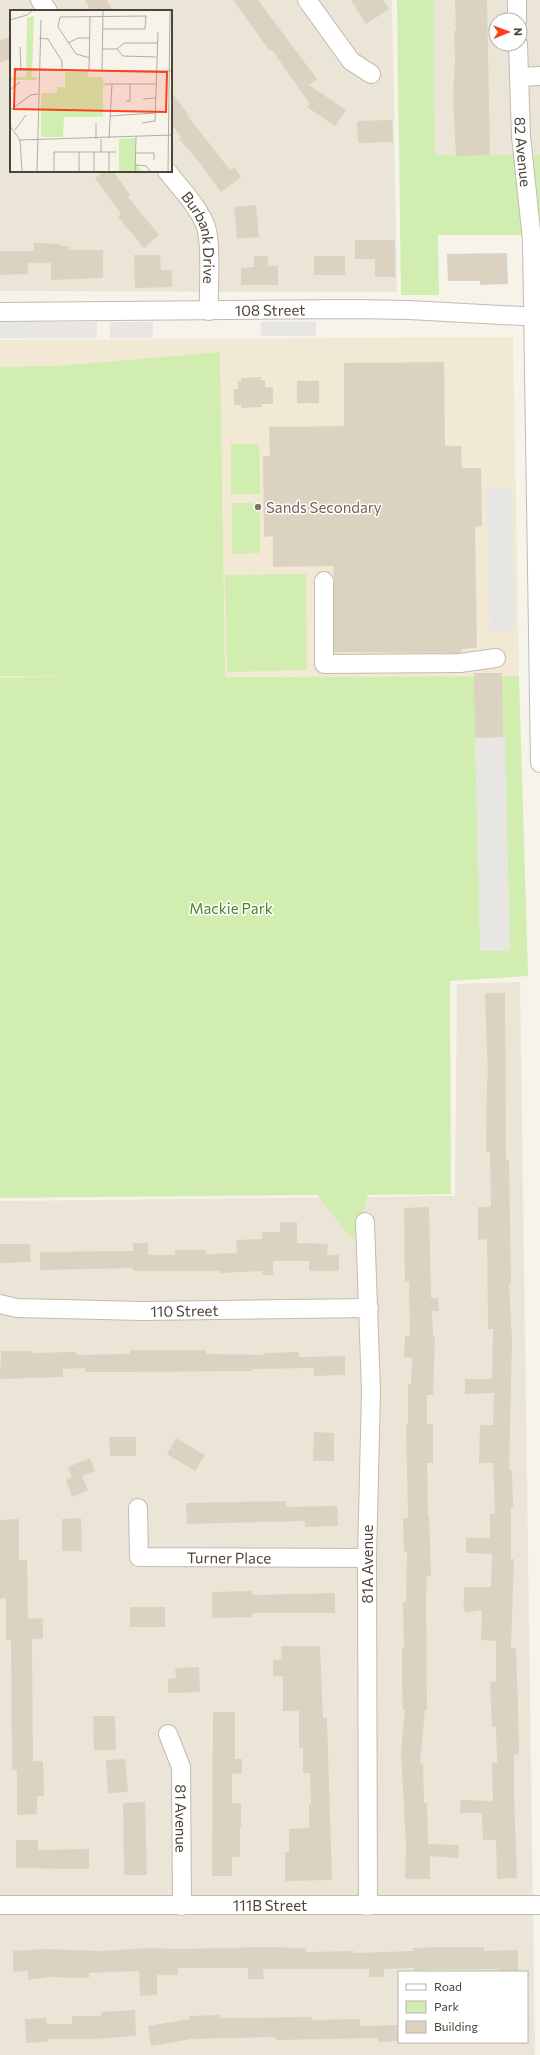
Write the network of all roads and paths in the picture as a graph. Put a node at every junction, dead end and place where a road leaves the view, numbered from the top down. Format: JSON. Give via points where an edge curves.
{"nodes":[{"id":1,"x":40,"y":0,"type":"edge"},
{"id":2,"x":307,"y":0,"type":"edge"},
{"id":3,"x":517,"y":0,"type":"edge"},
{"id":4,"x":47,"y":10,"type":"edge"},
{"id":5,"x":517,"y":12,"type":"edge"},
{"id":6,"x":518,"y":52,"type":"edge"},
{"id":7,"x":371,"y":74,"type":"dead end"},
{"id":8,"x":540,"y":76,"type":"edge"},
{"id":9,"x":519,"y":77,"type":"junction"},
{"id":10,"x":168,"y":172,"type":"edge"},
{"id":11,"x":209,"y":311,"type":"junction"},
{"id":12,"x":0,"y":312,"type":"edge"},
{"id":13,"x":536,"y":317,"type":"edge"},
{"id":14,"x":324,"y":581,"type":"dead end"},
{"id":15,"x":539,"y":639,"type":"edge"},
{"id":16,"x":496,"y":658,"type":"dead end"},
{"id":17,"x":540,"y":763,"type":"edge"},
{"id":18,"x":365,"y":1222,"type":"dead end"},
{"id":19,"x":0,"y":1304,"type":"edge"},
{"id":20,"x":369,"y":1308,"type":"junction"},
{"id":21,"x":138,"y":1508,"type":"dead end"},
{"id":22,"x":367,"y":1558,"type":"junction"},
{"id":23,"x":168,"y":1734,"type":"dead end"},
{"id":24,"x":0,"y":1905,"type":"edge"},
{"id":25,"x":540,"y":1905,"type":"edge"},
{"id":26,"x":182,"y":1906,"type":"junction"},
{"id":27,"x":368,"y":1906,"type":"junction"}],
"edges":[{"from":1,"to":4,"type":"street"},
{"from":2,"to":7,"type":"street","via":[[352,61]]},
{"from":3,"to":5,"type":"street"},
{"from":6,"to":9,"type":"street","name":"82 Avenue"},
{"from":8,"to":9,"type":"street"},
{"from":9,"to":13,"type":"street","name":"82 Avenue","via":[[521,136],[532,240]]},
{"from":10,"to":11,"type":"street","name":"Burbank Drive","via":[[201,217],[206,228]]},
{"from":11,"to":12,"type":"street","name":"108 Street"},
{"from":11,"to":13,"type":"street","name":"108 Street","via":[[409,310]]},
{"from":13,"to":15,"type":"street","name":"82 Avenue"},
{"from":14,"to":16,"type":"street","via":[[324,664],[460,663]]},
{"from":15,"to":17,"type":"street","name":"82 Avenue"},
{"from":18,"to":20,"type":"street","name":"81A Avenue"},
{"from":19,"to":20,"type":"street","name":"110 Street","via":[[17,1308],[143,1311]]},
{"from":20,"to":22,"type":"street","name":"81A Avenue","via":[[371,1392]]},
{"from":21,"to":22,"type":"street","name":"Turner Place","via":[[139,1557]]},
{"from":22,"to":27,"type":"street","name":"81A Avenue"},
{"from":23,"to":26,"type":"street","name":"81 Avenue","via":[[181,1767]]},
{"from":24,"to":26,"type":"street","name":"111B Street"},
{"from":25,"to":27,"type":"street","name":"111B Street"},
{"from":26,"to":27,"type":"street","name":"111B Street"}]}
